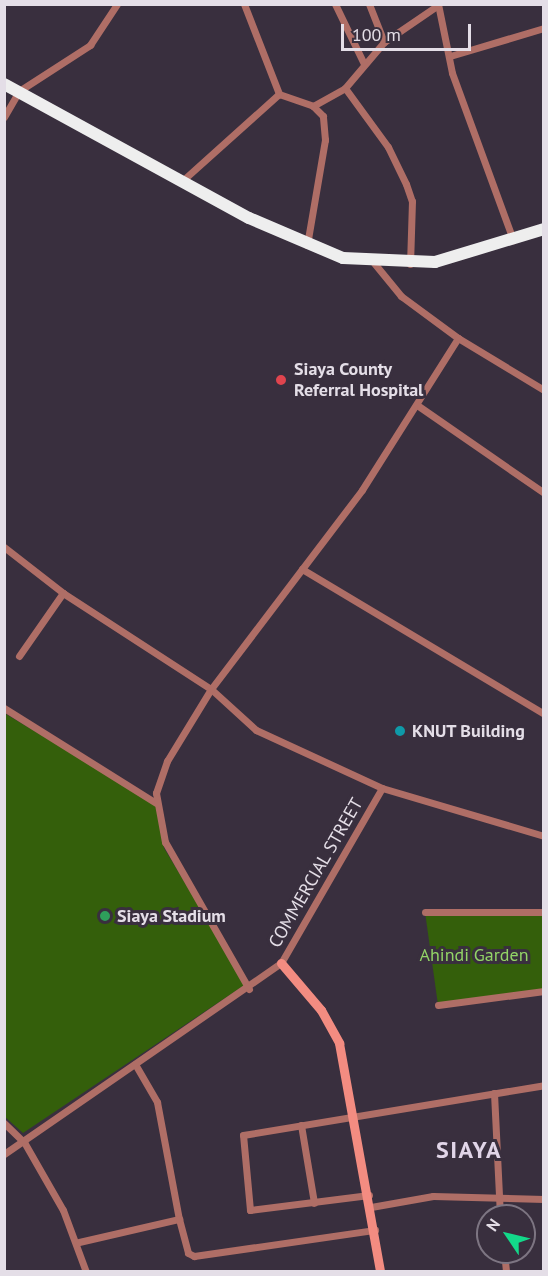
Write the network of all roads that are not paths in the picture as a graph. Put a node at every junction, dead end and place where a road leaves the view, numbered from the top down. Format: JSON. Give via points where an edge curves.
{"nodes":[{"id":1,"x":117,"y":4,"type":"edge"},
{"id":2,"x":244,"y":4,"type":"edge"},
{"id":3,"x":335,"y":4,"type":"edge"},
{"id":4,"x":369,"y":4,"type":"edge"},
{"id":5,"x":438,"y":5,"type":"edge"},
{"id":6,"x":543,"y":28,"type":"edge"},
{"id":7,"x":384,"y":42,"type":"junction"},
{"id":8,"x":450,"y":56,"type":"junction"},
{"id":9,"x":364,"y":64,"type":"junction"},
{"id":10,"x":4,"y":84,"type":"edge"},
{"id":11,"x":345,"y":88,"type":"junction"},
{"id":12,"x":19,"y":92,"type":"junction"},
{"id":13,"x":279,"y":94,"type":"junction"},
{"id":14,"x":313,"y":106,"type":"junction"},
{"id":15,"x":4,"y":117,"type":"edge"},
{"id":16,"x":182,"y":181,"type":"junction"},
{"id":17,"x":543,"y":229,"type":"edge"},
{"id":18,"x":513,"y":240,"type":"junction"},
{"id":19,"x":307,"y":245,"type":"junction"},
{"id":20,"x":374,"y":262,"type":"junction"},
{"id":21,"x":410,"y":265,"type":"junction"},
{"id":22,"x":458,"y":338,"type":"junction"},
{"id":23,"x":543,"y":390,"type":"edge"},
{"id":24,"x":417,"y":405,"type":"junction"},
{"id":25,"x":543,"y":493,"type":"edge"},
{"id":26,"x":4,"y":547,"type":"edge"},
{"id":27,"x":302,"y":569,"type":"junction"},
{"id":28,"x":63,"y":593,"type":"junction"},
{"id":29,"x":19,"y":656,"type":"dead end"},
{"id":30,"x":211,"y":689,"type":"junction"},
{"id":31,"x":4,"y":708,"type":"edge"},
{"id":32,"x":543,"y":714,"type":"edge"},
{"id":33,"x":382,"y":788,"type":"junction"},
{"id":34,"x":156,"y":803,"type":"junction"},
{"id":35,"x":543,"y":836,"type":"edge"},
{"id":36,"x":425,"y":912,"type":"dead end"},
{"id":37,"x":543,"y":912,"type":"edge"},
{"id":38,"x":281,"y":963,"type":"junction"},
{"id":39,"x":249,"y":989,"type":"junction"},
{"id":40,"x":543,"y":991,"type":"edge"},
{"id":41,"x":438,"y":1005,"type":"dead end"},
{"id":42,"x":135,"y":1064,"type":"junction"},
{"id":43,"x":543,"y":1085,"type":"edge"},
{"id":44,"x":494,"y":1093,"type":"junction"},
{"id":45,"x":355,"y":1114,"type":"junction"},
{"id":46,"x":4,"y":1123,"type":"edge"},
{"id":47,"x":301,"y":1125,"type":"junction"},
{"id":48,"x":24,"y":1142,"type":"junction"},
{"id":49,"x":4,"y":1154,"type":"edge"},
{"id":50,"x":369,"y":1195,"type":"junction"},
{"id":51,"x":498,"y":1199,"type":"junction"},
{"id":52,"x":543,"y":1199,"type":"edge"},
{"id":53,"x":314,"y":1203,"type":"junction"},
{"id":54,"x":499,"y":1204,"type":"edge"},
{"id":55,"x":371,"y":1207,"type":"junction"},
{"id":56,"x":179,"y":1219,"type":"junction"},
{"id":57,"x":375,"y":1230,"type":"junction"},
{"id":58,"x":78,"y":1242,"type":"junction"},
{"id":59,"x":86,"y":1272,"type":"edge"},
{"id":60,"x":380,"y":1272,"type":"edge"}],
"edges":[{"from":1,"to":12,"type":"street","via":[[90,45]]},
{"from":2,"to":13,"type":"street"},
{"from":3,"to":9,"type":"street"},
{"from":4,"to":7,"type":"street"},
{"from":5,"to":7,"type":"street"},
{"from":5,"to":8,"type":"street"},
{"from":6,"to":8,"type":"street"},
{"from":7,"to":9,"type":"street"},
{"from":8,"to":18,"type":"street"},
{"from":9,"to":11,"type":"street"},
{"from":10,"to":12,"type":"highway"},
{"from":11,"to":14,"type":"street"},
{"from":11,"to":21,"type":"street","via":[[388,147],[406,183],[412,201]]},
{"from":12,"to":15,"type":"street"},
{"from":12,"to":16,"type":"highway"},
{"from":13,"to":14,"type":"street"},
{"from":13,"to":16,"type":"street"},
{"from":14,"to":19,"type":"street","via":[[323,116],[325,140]]},
{"from":16,"to":19,"type":"highway"},
{"from":17,"to":18,"type":"highway"},
{"from":18,"to":21,"type":"highway"},
{"from":19,"to":20,"type":"highway"},
{"from":20,"to":21,"type":"highway"},
{"from":20,"to":22,"type":"street","via":[[401,296]]},
{"from":22,"to":23,"type":"street"},
{"from":22,"to":24,"type":"street"},
{"from":24,"to":25,"type":"street"},
{"from":24,"to":27,"type":"street","via":[[340,522]]},
{"from":26,"to":28,"type":"street"},
{"from":27,"to":30,"type":"street"},
{"from":27,"to":32,"type":"street"},
{"from":28,"to":29,"type":"street"},
{"from":28,"to":30,"type":"street"},
{"from":30,"to":33,"type":"street","via":[[239,719],[272,740]]},
{"from":30,"to":34,"type":"street","via":[[167,761]]},
{"from":31,"to":34,"type":"street"},
{"from":33,"to":35,"type":"street","name":"COMMERCIAL STREET"},
{"from":33,"to":38,"type":"street","name":"COMMERCIAL STREET"},
{"from":34,"to":39,"type":"street","via":[[165,843]]},
{"from":36,"to":37,"type":"street"},
{"from":38,"to":39,"type":"street"},
{"from":38,"to":45,"type":"main road","via":[[332,1028]]},
{"from":39,"to":42,"type":"street"},
{"from":40,"to":41,"type":"street"},
{"from":42,"to":48,"type":"street"},
{"from":42,"to":56,"type":"street","via":[[158,1102]]},
{"from":43,"to":44,"type":"street"},
{"from":44,"to":45,"type":"street"},
{"from":44,"to":51,"type":"street"},
{"from":45,"to":47,"type":"street"},
{"from":45,"to":50,"type":"main road"},
{"from":46,"to":48,"type":"street"},
{"from":47,"to":53,"type":"street"},
{"from":47,"to":53,"type":"street","via":[[243,1135],[250,1210]]},
{"from":48,"to":49,"type":"street"},
{"from":48,"to":58,"type":"street"},
{"from":50,"to":53,"type":"street"},
{"from":50,"to":55,"type":"main road"},
{"from":51,"to":52,"type":"street"},
{"from":51,"to":54,"type":"street"},
{"from":51,"to":55,"type":"street","via":[[433,1196]]},
{"from":55,"to":57,"type":"main road"},
{"from":56,"to":57,"type":"street","via":[[188,1253],[194,1256]]},
{"from":56,"to":58,"type":"street"},
{"from":57,"to":60,"type":"main road"},
{"from":58,"to":59,"type":"street"}]}
